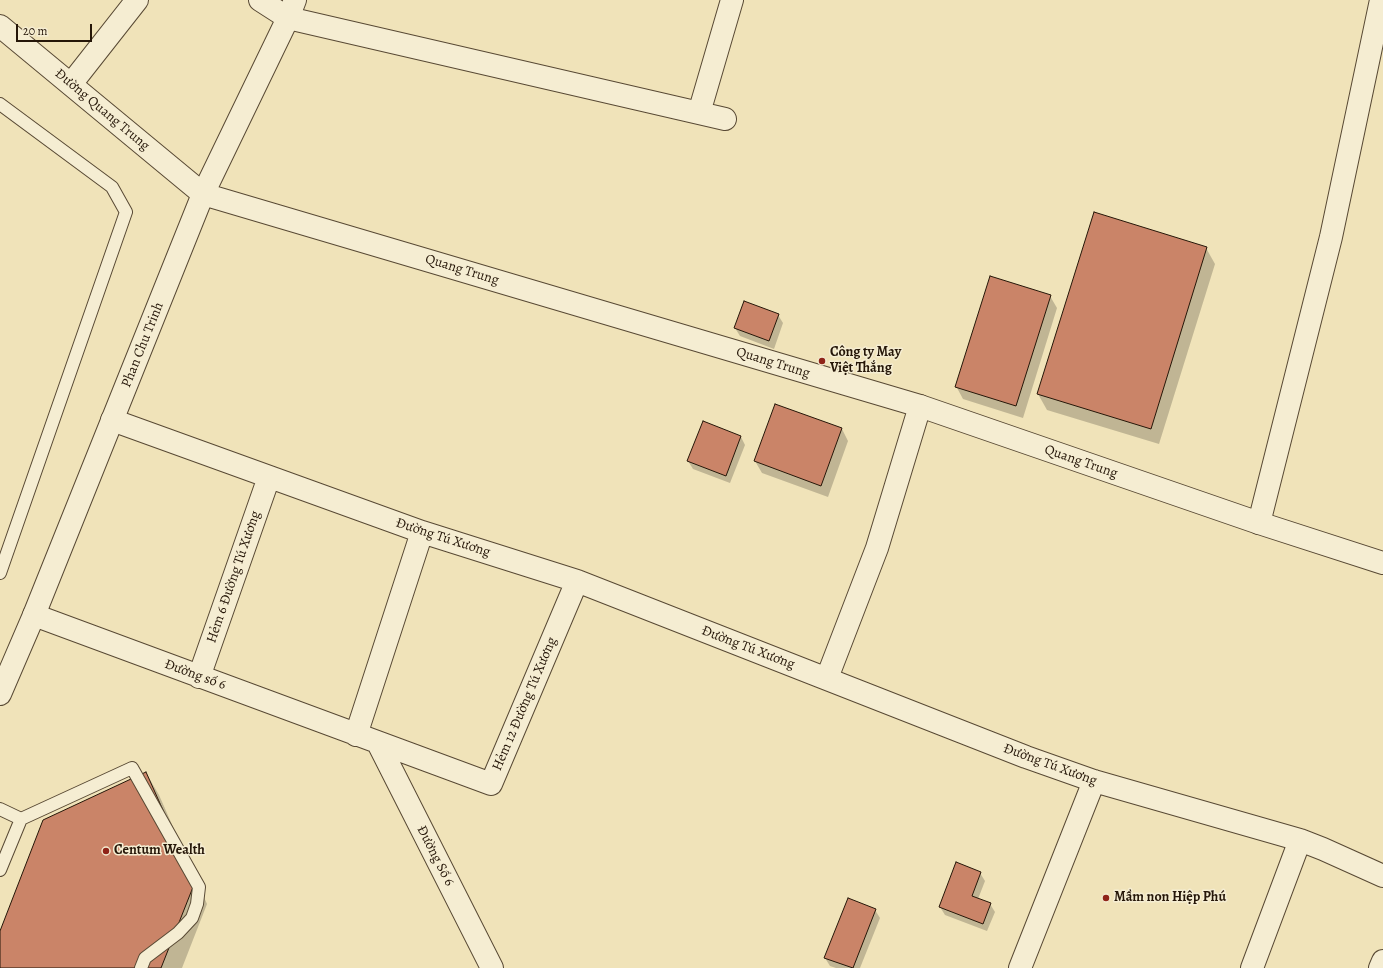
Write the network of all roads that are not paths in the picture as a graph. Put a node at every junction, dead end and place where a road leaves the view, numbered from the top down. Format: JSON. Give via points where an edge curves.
{"nodes":[{"id":1,"x":137,"y":0,"type":"edge"},
{"id":2,"x":260,"y":0,"type":"edge"},
{"id":3,"x":732,"y":0,"type":"edge"},
{"id":4,"x":1381,"y":0,"type":"edge"},
{"id":5,"x":292,"y":9,"type":"edge"},
{"id":6,"x":0,"y":26,"type":"edge"},
{"id":7,"x":71,"y":84,"type":"junction"},
{"id":8,"x":0,"y":104,"type":"edge"},
{"id":9,"x":699,"y":113,"type":"junction"},
{"id":10,"x":725,"y":120,"type":"dead end"},
{"id":11,"x":203,"y":194,"type":"junction"},
{"id":12,"x":920,"y":406,"type":"junction"},
{"id":13,"x":112,"y":420,"type":"junction"},
{"id":14,"x":269,"y":477,"type":"junction"},
{"id":15,"x":1259,"y":523,"type":"junction"},
{"id":16,"x":422,"y":532,"type":"junction"},
{"id":17,"x":1383,"y":563,"type":"edge"},
{"id":18,"x":0,"y":573,"type":"edge"},
{"id":19,"x":577,"y":581,"type":"junction"},
{"id":20,"x":34,"y":615,"type":"junction"},
{"id":21,"x":199,"y":677,"type":"junction"},
{"id":22,"x":827,"y":678,"type":"junction"},
{"id":23,"x":0,"y":694,"type":"edge"},
{"id":24,"x":356,"y":735,"type":"junction"},
{"id":25,"x":378,"y":743,"type":"junction"},
{"id":26,"x":1094,"y":781,"type":"junction"},
{"id":27,"x":0,"y":809,"type":"edge"},
{"id":28,"x":21,"y":819,"type":"junction"},
{"id":29,"x":1300,"y":840,"type":"junction"},
{"id":30,"x":0,"y":870,"type":"edge"},
{"id":31,"x":1383,"y":876,"type":"edge"},
{"id":32,"x":1383,"y":961,"type":"edge"},
{"id":33,"x":141,"y":968,"type":"edge"},
{"id":34,"x":492,"y":968,"type":"edge"},
{"id":35,"x":1020,"y":968,"type":"edge"},
{"id":36,"x":1252,"y":968,"type":"edge"},
{"id":37,"x":1380,"y":968,"type":"edge"}],
"edges":[{"from":1,"to":7,"type":"street"},
{"from":2,"to":5,"type":"street"},
{"from":3,"to":9,"type":"street"},
{"from":4,"to":15,"type":"street","via":[[1331,236]]},
{"from":5,"to":9,"type":"street"},
{"from":5,"to":11,"type":"street","name":"Phan Chu Trinh"},
{"from":6,"to":7,"type":"street","name":"Đường Quang Trung"},
{"from":7,"to":11,"type":"street","name":"Đường Quang Trung"},
{"from":8,"to":18,"type":"lane","via":[[112,186],[126,212]]},
{"from":9,"to":10,"type":"street"},
{"from":11,"to":12,"type":"street","name":"Quang Trung"},
{"from":11,"to":13,"type":"street","name":"Phan Chu Trinh"},
{"from":12,"to":15,"type":"street","name":"Quang Trung"},
{"from":12,"to":22,"type":"street","via":[[877,548]]},
{"from":13,"to":14,"type":"street","name":"Đường Tú Xương"},
{"from":13,"to":20,"type":"street","name":"Phan Chu Trinh"},
{"from":14,"to":16,"type":"street","name":"Đường Tú Xương"},
{"from":14,"to":21,"type":"street","name":"Hẻm 6 Đường Tú Xương"},
{"from":15,"to":17,"type":"street","name":"Quang Trung"},
{"from":16,"to":19,"type":"street","name":"Đường Tú Xương"},
{"from":16,"to":24,"type":"street"},
{"from":19,"to":22,"type":"street","name":"Đường Tú Xương"},
{"from":19,"to":25,"type":"street","name":"Hẻm 12 Đường Tú Xương","via":[[491,784]]},
{"from":20,"to":21,"type":"street","name":"Đường số 6"},
{"from":20,"to":23,"type":"street","name":"Phan Chu Trinh"},
{"from":21,"to":24,"type":"street","name":"Đường số 6"},
{"from":22,"to":26,"type":"street","name":"Đường Tú Xương","via":[[1026,757]]},
{"from":24,"to":25,"type":"street","name":"Hẻm 12 Đường Tú Xương"},
{"from":25,"to":34,"type":"street","name":"Đường Số 6"},
{"from":26,"to":29,"type":"street","name":"Đường Tú Xương"},
{"from":26,"to":35,"type":"street"},
{"from":27,"to":28,"type":"lane"},
{"from":28,"to":30,"type":"lane"},
{"from":28,"to":33,"type":"lane","via":[[132,768],[199,887],[192,918],[178,933],[145,958]]},
{"from":29,"to":31,"type":"street","name":"Đường Tú Xương"},
{"from":29,"to":36,"type":"street"},
{"from":32,"to":37,"type":"street"}]}
